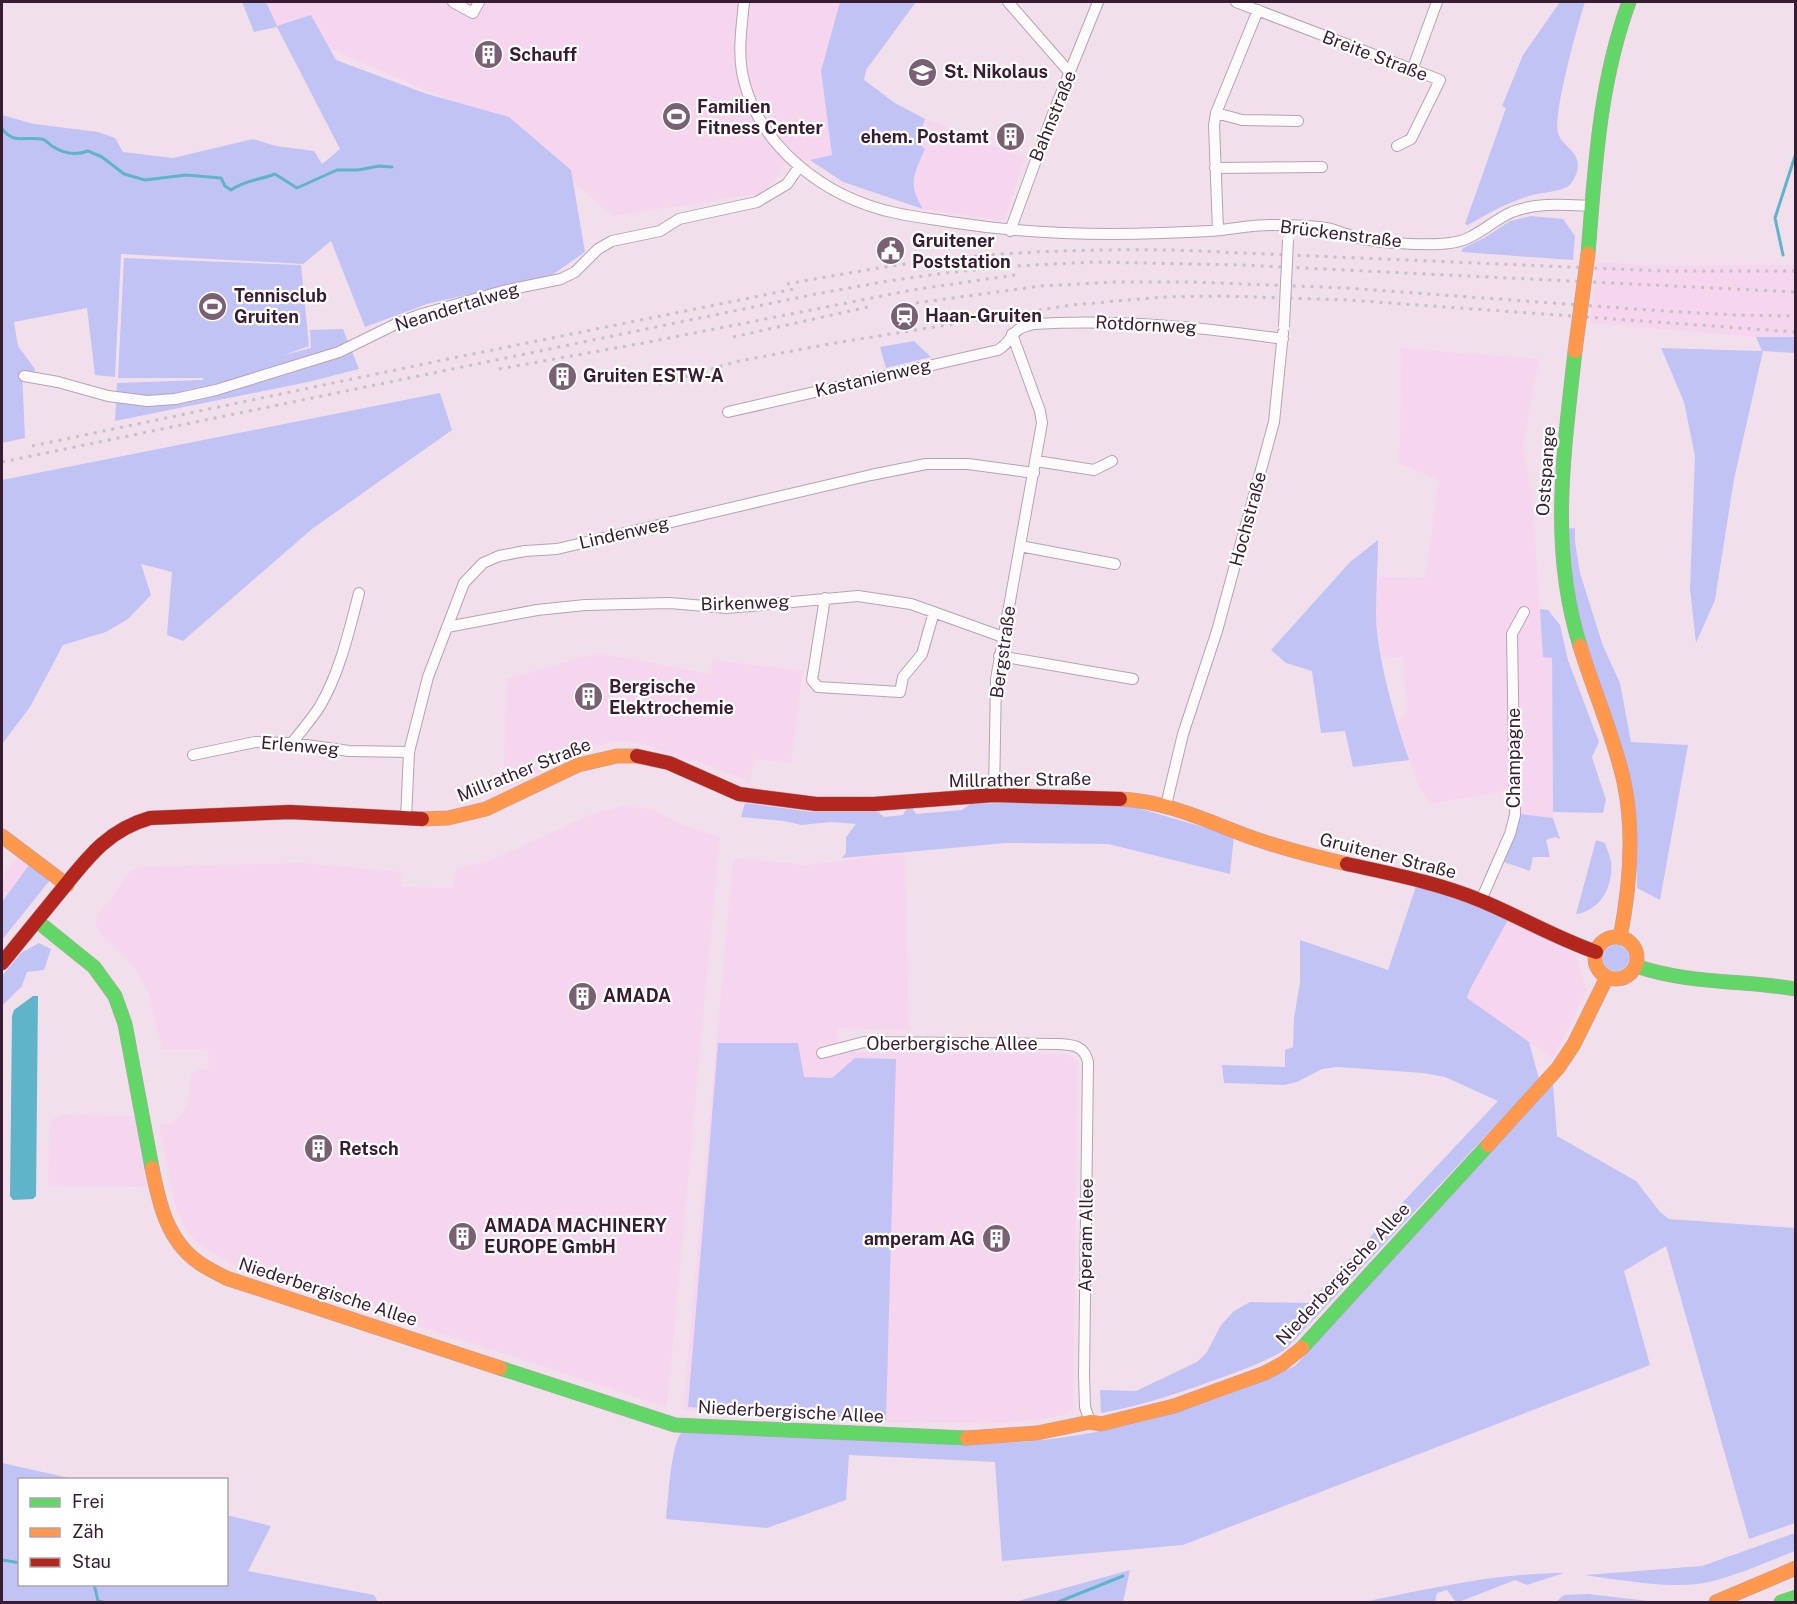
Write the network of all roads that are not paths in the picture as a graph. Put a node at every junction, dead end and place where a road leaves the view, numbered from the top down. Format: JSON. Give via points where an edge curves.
{"nodes":[{"id":1,"x":453,"y":2,"type":"edge"},
{"id":2,"x":479,"y":2,"type":"edge"},
{"id":3,"x":744,"y":2,"type":"edge"},
{"id":4,"x":1008,"y":2,"type":"edge"},
{"id":5,"x":1098,"y":2,"type":"edge"},
{"id":6,"x":1236,"y":2,"type":"edge"},
{"id":7,"x":1437,"y":2,"type":"edge"},
{"id":8,"x":1629,"y":2,"type":"edge"},
{"id":9,"x":1258,"y":10,"type":"junction"},
{"id":10,"x":1412,"y":70,"type":"junction"},
{"id":11,"x":1070,"y":73,"type":"junction"},
{"id":12,"x":1216,"y":113,"type":"junction"},
{"id":13,"x":1298,"y":121,"type":"dead end"},
{"id":14,"x":1397,"y":146,"type":"dead end"},
{"id":15,"x":799,"y":166,"type":"junction"},
{"id":16,"x":1322,"y":167,"type":"dead end"},
{"id":17,"x":1215,"y":168,"type":"junction"},
{"id":18,"x":1592,"y":206,"type":"junction"},
{"id":19,"x":1289,"y":225,"type":"junction"},
{"id":20,"x":1218,"y":230,"type":"junction"},
{"id":21,"x":1010,"y":231,"type":"junction"},
{"id":22,"x":1283,"y":332,"type":"junction"},
{"id":23,"x":1012,"y":334,"type":"junction"},
{"id":24,"x":24,"y":376,"type":"dead end"},
{"id":25,"x":728,"y":412,"type":"dead end"},
{"id":26,"x":1036,"y":461,"type":"junction"},
{"id":27,"x":1112,"y":461,"type":"dead end"},
{"id":28,"x":1034,"y":473,"type":"junction"},
{"id":29,"x":1020,"y":546,"type":"junction"},
{"id":30,"x":1114,"y":564,"type":"dead end"},
{"id":31,"x":359,"y":593,"type":"dead end"},
{"id":32,"x":825,"y":598,"type":"junction"},
{"id":33,"x":934,"y":612,"type":"junction"},
{"id":34,"x":1524,"y":612,"type":"dead end"},
{"id":35,"x":447,"y":627,"type":"junction"},
{"id":36,"x":1003,"y":637,"type":"junction"},
{"id":37,"x":999,"y":656,"type":"junction"},
{"id":38,"x":1133,"y":679,"type":"dead end"},
{"id":39,"x":292,"y":743,"type":"junction"},
{"id":40,"x":409,"y":752,"type":"junction"},
{"id":41,"x":193,"y":755,"type":"dead end"},
{"id":42,"x":994,"y":795,"type":"junction"},
{"id":43,"x":1166,"y":805,"type":"junction"},
{"id":44,"x":406,"y":819,"type":"junction"},
{"id":45,"x":3,"y":837,"type":"edge"},
{"id":46,"x":67,"y":885,"type":"junction"},
{"id":47,"x":1481,"y":900,"type":"junction"},
{"id":48,"x":37,"y":921,"type":"junction"},
{"id":49,"x":1620,"y":938,"type":"junction"},
{"id":50,"x":1596,"y":952,"type":"junction"},
{"id":51,"x":2,"y":963,"type":"edge"},
{"id":52,"x":1636,"y":966,"type":"junction"},
{"id":53,"x":1607,"y":977,"type":"junction"},
{"id":54,"x":1796,"y":989,"type":"edge"},
{"id":55,"x":1083,"y":1049,"type":"joint"},
{"id":56,"x":822,"y":1053,"type":"dead end"},
{"id":57,"x":1090,"y":1422,"type":"junction"},
{"id":58,"x":1796,"y":1568,"type":"edge"},
{"id":59,"x":1796,"y":1597,"type":"edge"},
{"id":60,"x":1716,"y":1602,"type":"edge"},
{"id":61,"x":1781,"y":1602,"type":"edge"}],
"edges":[{"from":1,"to":2,"type":"street","via":[[473,13]]},
{"from":3,"to":15,"type":"street","name":"Brückenstraße","via":[[740,53],[746,87],[768,133]]},
{"from":4,"to":11,"type":"street"},
{"from":5,"to":11,"type":"street","name":"Bahnstraße"},
{"from":6,"to":9,"type":"street","name":"Breite Straße"},
{"from":7,"to":10,"type":"street"},
{"from":8,"to":18,"type":"main road","name":"Ostspange","via":[[1612,49],[1603,93]]},
{"from":9,"to":10,"type":"street","name":"Breite Straße"},
{"from":9,"to":12,"type":"street"},
{"from":10,"to":14,"type":"street","name":"Breite Straße","via":[[1440,80],[1411,139]]},
{"from":11,"to":21,"type":"street","name":"Bahnstraße"},
{"from":12,"to":13,"type":"street","via":[[1242,120]]},
{"from":12,"to":17,"type":"street"},
{"from":15,"to":21,"type":"street","name":"Brückenstraße","via":[[822,183],[870,206]]},
{"from":15,"to":24,"type":"street","name":"Neandertalweg","via":[[787,184],[757,202],[690,216],[660,231],[612,241],[561,279],[422,314],[339,352],[216,390],[175,399],[125,400]]},
{"from":16,"to":17,"type":"street"},
{"from":17,"to":20,"type":"street"},
{"from":18,"to":19,"type":"street","name":"Brückenstraße","via":[[1549,205],[1515,211],[1471,237],[1449,243],[1368,240],[1328,229]]},
{"from":18,"to":49,"type":"main road","name":"Ostspange","bridge":true,"via":[[1560,502],[1562,562],[1576,639],[1624,781],[1631,848]]},
{"from":19,"to":20,"type":"street","name":"Brückenstraße"},
{"from":19,"to":22,"type":"street","name":"Hochstraße","bridge":true},
{"from":20,"to":21,"type":"street","name":"Brückenstraße","via":[[1084,235]]},
{"from":22,"to":23,"type":"street","name":"Rotdornweg","via":[[1123,322],[1034,324],[1020,327]]},
{"from":22,"to":43,"type":"street","name":"Hochstraße","via":[[1277,405],[1269,441]]},
{"from":23,"to":25,"type":"street","name":"Kastanienweg","via":[[998,350]]},
{"from":23,"to":26,"type":"street","name":"Bergstraße","via":[[1040,411]]},
{"from":26,"to":27,"type":"street","via":[[1094,470]]},
{"from":26,"to":28,"type":"street","name":"Bergstraße"},
{"from":28,"to":29,"type":"street","name":"Bergstraße"},
{"from":28,"to":35,"type":"street","name":"Lindenweg","via":[[968,464],[926,464],[556,549],[499,556],[483,563],[464,583]]},
{"from":29,"to":30,"type":"street"},
{"from":29,"to":36,"type":"street","name":"Bergstraße"},
{"from":31,"to":39,"type":"street","via":[[331,686]]},
{"from":32,"to":33,"type":"street","name":"Birkenweg","via":[[889,599]]},
{"from":32,"to":33,"type":"street","via":[[812,680],[818,687],[900,692],[903,677],[922,654]]},
{"from":32,"to":35,"type":"street","name":"Birkenweg","via":[[727,608],[670,603],[585,605]]},
{"from":33,"to":36,"type":"street","name":"Birkenweg"},
{"from":34,"to":47,"type":"street","name":"Champagne","via":[[1512,634],[1515,815]]},
{"from":35,"to":40,"type":"street","name":"Lindenweg","via":[[428,677]]},
{"from":36,"to":37,"type":"street","name":"Bergstraße"},
{"from":37,"to":38,"type":"street"},
{"from":37,"to":42,"type":"street","name":"Bergstraße"},
{"from":39,"to":40,"type":"street","name":"Erlenweg","via":[[349,751]]},
{"from":39,"to":41,"type":"street","name":"Erlenweg","via":[[255,742]]},
{"from":40,"to":44,"type":"street","name":"Lindenweg"},
{"from":42,"to":43,"type":"main road","name":"Millrather Straße","via":[[1124,798]]},
{"from":42,"to":44,"type":"main road","name":"Millrather Straße","via":[[840,805],[785,801],[739,794],[669,763],[632,755],[578,765],[486,809],[448,818]]},
{"from":43,"to":47,"type":"main road","name":"Gruitener Straße","via":[[1307,854]]},
{"from":44,"to":46,"type":"main road","name":"Millrather Straße","via":[[290,812],[150,818],[111,834]]},
{"from":45,"to":46,"type":"main road"},
{"from":46,"to":48,"type":"main road","name":"Millrather Straße"},
{"from":47,"to":50,"type":"main road","name":"Gruitener Straße"},
{"from":48,"to":51,"type":"main road","name":"Millrather Straße"},
{"from":48,"to":57,"type":"main road","name":"Niederbergische Allee","via":[[94,967],[115,996],[125,1024],[164,1218],[178,1244],[198,1262],[226,1278],[675,1425],[974,1438],[1037,1433]]},
{"from":49,"to":50,"type":"main road","via":[[1607,940]]},
{"from":49,"to":52,"type":"main road","via":[[1635,949]]},
{"from":50,"to":53,"type":"main road","via":[[1598,968]]},
{"from":52,"to":53,"type":"main road","via":[[1626,977]]},
{"from":52,"to":54,"type":"main road","via":[[1684,979]]},
{"from":53,"to":57,"type":"main road","name":"Niederbergische Allee","via":[[1558,1068],[1299,1351],[1264,1373],[1174,1406],[1101,1424]]},
{"from":55,"to":56,"type":"street","name":"Oberbergische Allee","via":[[1057,1044],[864,1042]]},
{"from":55,"to":57,"type":"street","name":"Aperam Allee","via":[[1088,1062],[1084,1375],[1085,1407]]},
{"from":58,"to":60,"type":"main road"},
{"from":59,"to":61,"type":"main road"}]}
